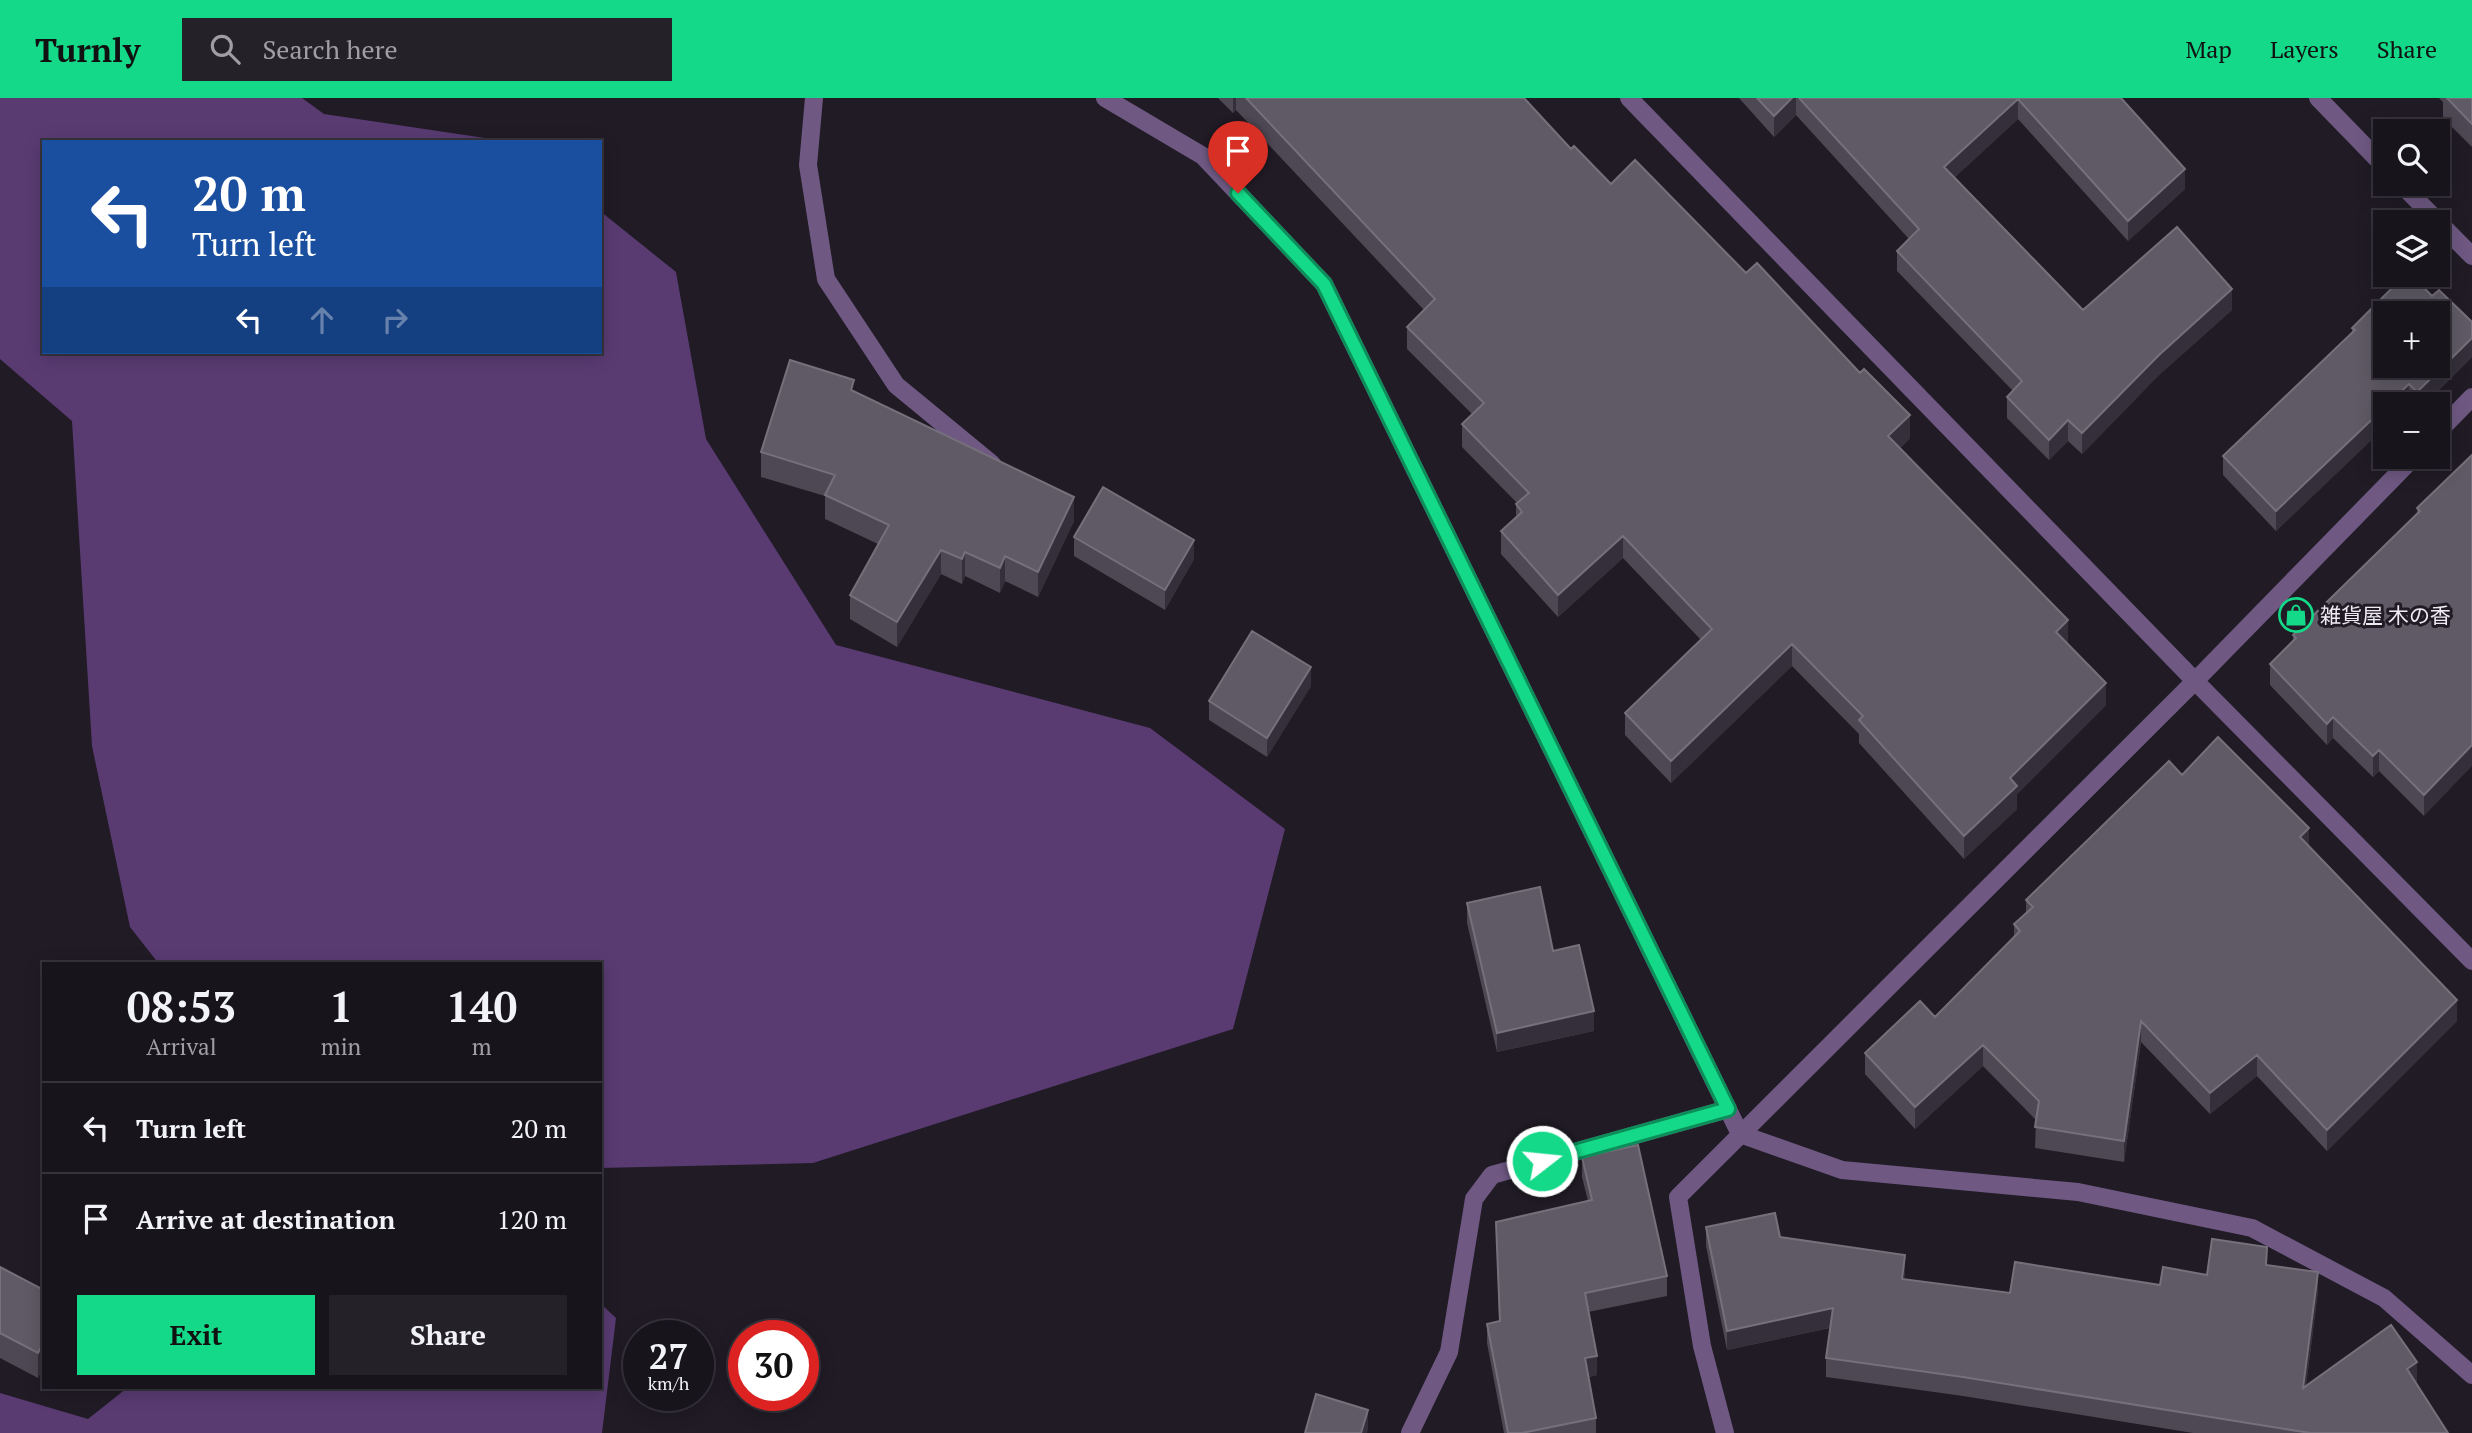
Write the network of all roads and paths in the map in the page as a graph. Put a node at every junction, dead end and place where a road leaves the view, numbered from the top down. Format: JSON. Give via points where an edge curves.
{"nodes":[{"id":1,"x":814,"y":98,"type":"edge"},
{"id":2,"x":1105,"y":98,"type":"edge"},
{"id":3,"x":1629,"y":98,"type":"edge"},
{"id":4,"x":2318,"y":98,"type":"edge"},
{"id":5,"x":2373,"y":155,"type":"edge"},
{"id":6,"x":2413,"y":196,"type":"edge"},
{"id":7,"x":2472,"y":256,"type":"edge"},
{"id":8,"x":2472,"y":397,"type":"edge"},
{"id":9,"x":2450,"y":420,"type":"edge"},
{"id":10,"x":2402,"y":469,"type":"edge"},
{"id":11,"x":1010,"y":474,"type":"edge"},
{"id":12,"x":2195,"y":681,"type":"junction"},
{"id":13,"x":2472,"y":961,"type":"edge"},
{"id":14,"x":1728,"y":1109,"type":"junction"},
{"id":15,"x":1740,"y":1134,"type":"junction"},
{"id":16,"x":2472,"y":1374,"type":"edge"},
{"id":17,"x":1410,"y":1433,"type":"edge"},
{"id":18,"x":1725,"y":1433,"type":"edge"}],
"edges":[{"from":1,"to":11,"type":"street","via":[[808,165],[826,279],[896,385]]},
{"from":2,"to":14,"type":"street","via":[[1203,156],[1324,284]]},
{"from":3,"to":12,"type":"street"},
{"from":4,"to":5,"type":"street"},
{"from":6,"to":7,"type":"street"},
{"from":8,"to":9,"type":"street"},
{"from":10,"to":12,"type":"street"},
{"from":12,"to":13,"type":"street"},
{"from":12,"to":15,"type":"street"},
{"from":14,"to":15,"type":"street"},
{"from":14,"to":17,"type":"street","via":[[1492,1175],[1474,1199],[1448,1352]]},
{"from":15,"to":16,"type":"street","via":[[1842,1170],[2078,1192],[2252,1228],[2384,1298]]},
{"from":15,"to":18,"type":"street","via":[[1678,1197],[1702,1346]]}]}
